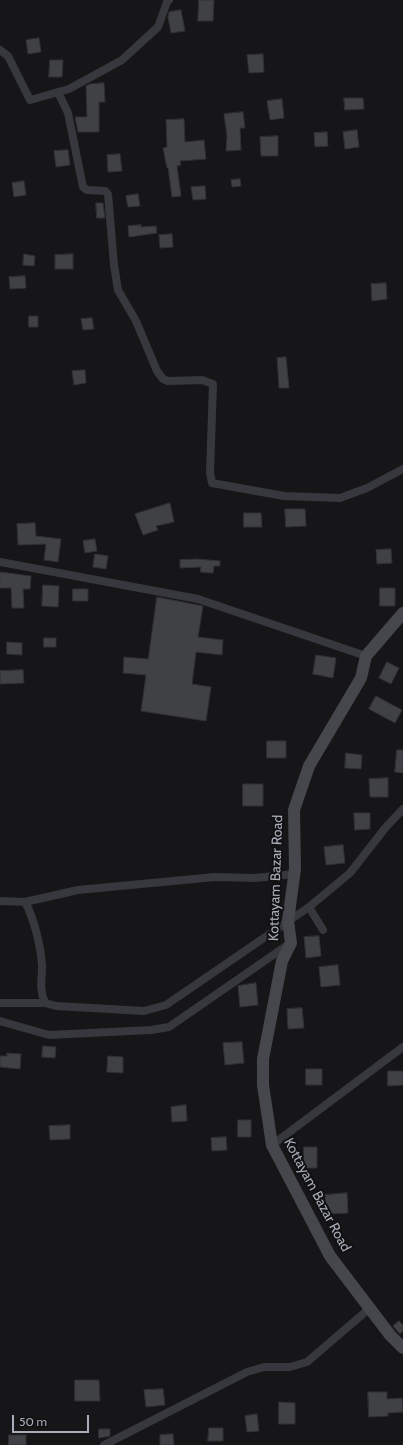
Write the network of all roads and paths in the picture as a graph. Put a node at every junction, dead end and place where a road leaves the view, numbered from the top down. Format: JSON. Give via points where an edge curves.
{"nodes":[{"id":1,"x":169,"y":0,"type":"edge"},
{"id":2,"x":0,"y":50,"type":"edge"},
{"id":3,"x":58,"y":92,"type":"junction"},
{"id":4,"x":403,"y":469,"type":"edge"},
{"id":5,"x":0,"y":562,"type":"edge"},
{"id":6,"x":403,"y":613,"type":"edge"},
{"id":7,"x":366,"y":656,"type":"junction"},
{"id":8,"x":403,"y":809,"type":"edge"},
{"id":9,"x":294,"y":874,"type":"junction"},
{"id":10,"x":0,"y":901,"type":"edge"},
{"id":11,"x":25,"y":902,"type":"junction"},
{"id":12,"x":309,"y":907,"type":"junction"},
{"id":13,"x":288,"y":923,"type":"junction"},
{"id":14,"x":323,"y":930,"type":"dead end"},
{"id":15,"x":291,"y":943,"type":"junction"},
{"id":16,"x":0,"y":1003,"type":"edge"},
{"id":17,"x":45,"y":1003,"type":"junction"},
{"id":18,"x":0,"y":1021,"type":"edge"},
{"id":19,"x":403,"y":1047,"type":"edge"},
{"id":20,"x":272,"y":1145,"type":"junction"},
{"id":21,"x":370,"y":1308,"type":"junction"},
{"id":22,"x":403,"y":1348,"type":"edge"},
{"id":23,"x":104,"y":1445,"type":"edge"}],
"edges":[{"from":1,"to":3,"type":"street","via":[[166,2],[158,27],[122,60],[69,89]]},
{"from":2,"to":3,"type":"street","via":[[8,56],[30,100]]},
{"from":3,"to":4,"type":"street","via":[[68,113],[83,187],[87,190],[105,191],[108,194],[118,290],[136,321],[157,371],[168,381],[202,380],[213,384],[210,473],[212,483],[284,496],[340,498],[367,488]]},
{"from":5,"to":7,"type":"street","via":[[198,599]]},
{"from":6,"to":7,"type":"main road","name":"Kottayam Bazar Road"},
{"from":7,"to":9,"type":"main road","name":"Kottayam Bazar Road","via":[[361,678],[309,766],[294,810]]},
{"from":8,"to":12,"type":"street","via":[[350,873]]},
{"from":9,"to":11,"type":"street","via":[[255,878],[215,877],[78,890]]},
{"from":9,"to":13,"type":"main road","name":"Kottayam Bazar Road"},
{"from":10,"to":11,"type":"street"},
{"from":11,"to":17,"type":"street","via":[[31,913],[42,964],[41,989]]},
{"from":12,"to":13,"type":"street"},
{"from":12,"to":14,"type":"street"},
{"from":13,"to":15,"type":"main road","name":"Kottayam Bazar Road"},
{"from":13,"to":17,"type":"street","via":[[259,940],[197,985],[157,1008],[144,1011],[104,1010]]},
{"from":15,"to":18,"type":"street","via":[[169,1027],[49,1035]]},
{"from":15,"to":20,"type":"main road","name":"Kottayam Bazar Road","via":[[282,961],[263,1058],[263,1085]]},
{"from":16,"to":17,"type":"street"},
{"from":19,"to":20,"type":"street"},
{"from":20,"to":21,"type":"main road","name":"Kottayam Bazar Road","via":[[330,1256]]},
{"from":21,"to":22,"type":"main road","name":"Kottayam Bazar Road"},
{"from":21,"to":23,"type":"street","via":[[306,1362],[290,1367],[264,1367],[247,1372]]}]}
